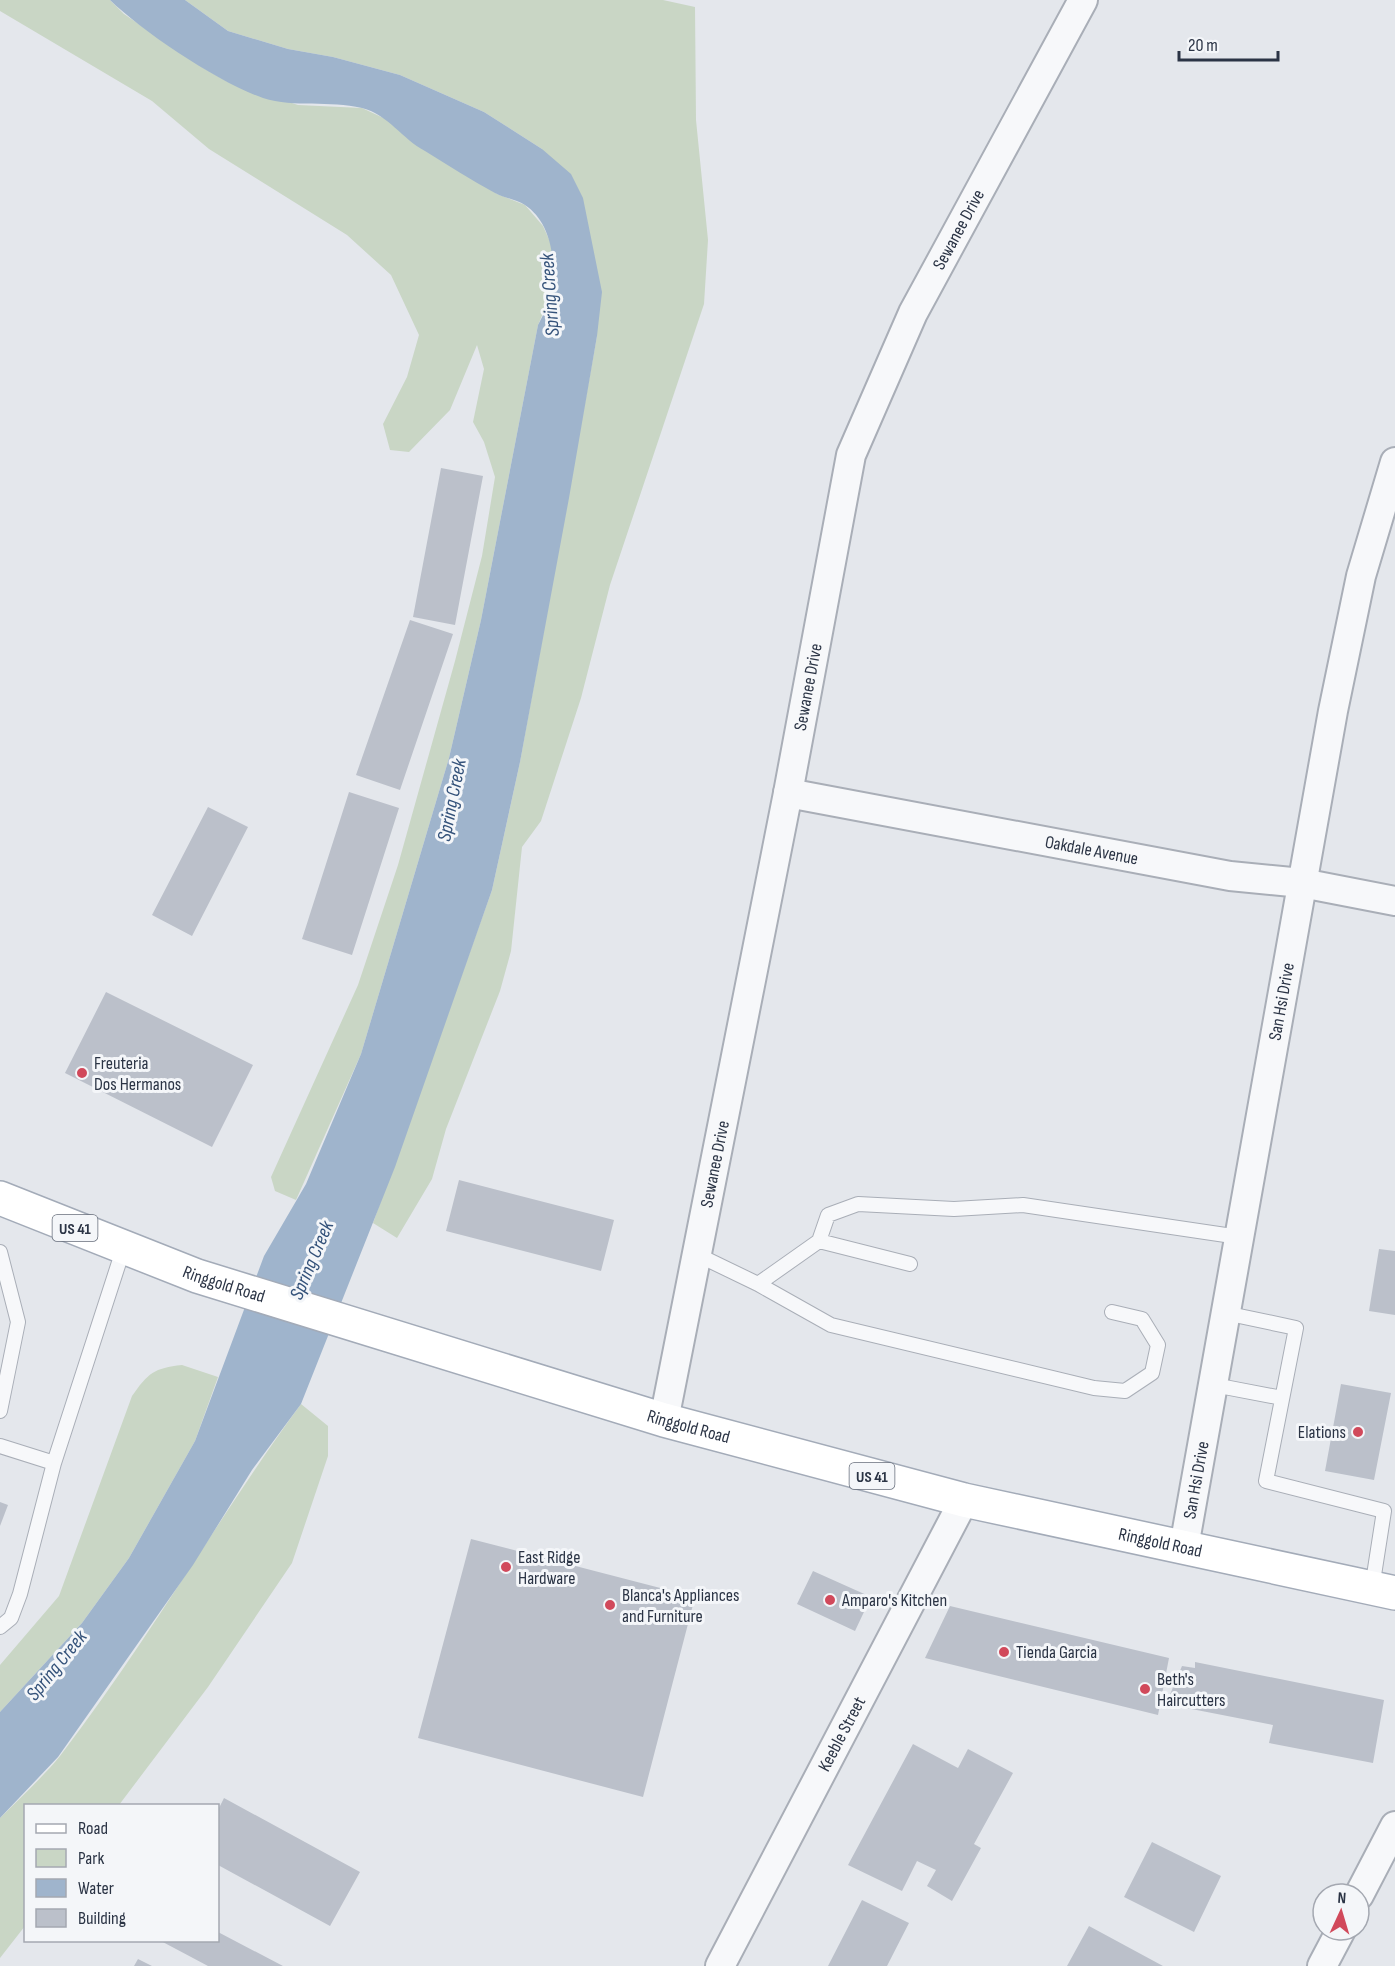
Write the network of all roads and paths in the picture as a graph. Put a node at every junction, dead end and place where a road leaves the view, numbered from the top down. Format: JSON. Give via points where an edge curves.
{"nodes":[{"id":1,"x":1083,"y":0,"type":"edge"},
{"id":2,"x":1395,"y":462,"type":"edge"},
{"id":3,"x":788,"y":793,"type":"junction"},
{"id":4,"x":1302,"y":883,"type":"junction"},
{"id":5,"x":1395,"y":901,"type":"edge"},
{"id":6,"x":0,"y":1198,"type":"edge"},
{"id":7,"x":1239,"y":1237,"type":"junction"},
{"id":8,"x":819,"y":1240,"type":"junction"},
{"id":9,"x":124,"y":1247,"type":"junction"},
{"id":10,"x":0,"y":1252,"type":"edge"},
{"id":11,"x":698,"y":1255,"type":"junction"},
{"id":12,"x":910,"y":1264,"type":"dead end"},
{"id":13,"x":758,"y":1284,"type":"junction"},
{"id":14,"x":1112,"y":1311,"type":"dead end"},
{"id":15,"x":1225,"y":1313,"type":"junction"},
{"id":16,"x":1214,"y":1385,"type":"junction"},
{"id":17,"x":1281,"y":1398,"type":"junction"},
{"id":18,"x":0,"y":1410,"type":"edge"},
{"id":19,"x":664,"y":1420,"type":"junction"},
{"id":20,"x":0,"y":1446,"type":"edge"},
{"id":21,"x":54,"y":1463,"type":"junction"},
{"id":22,"x":964,"y":1500,"type":"junction"},
{"id":23,"x":1184,"y":1547,"type":"junction"},
{"id":24,"x":1383,"y":1590,"type":"edge"},
{"id":25,"x":0,"y":1627,"type":"edge"},
{"id":26,"x":1395,"y":1826,"type":"edge"},
{"id":27,"x":1366,"y":1882,"type":"edge"},
{"id":28,"x":1335,"y":1942,"type":"edge"},
{"id":29,"x":720,"y":1966,"type":"edge"},
{"id":30,"x":1322,"y":1966,"type":"edge"}],
"edges":[{"from":1,"to":3,"type":"street","name":"Sewanee Drive","via":[[913,313],[851,455]]},
{"from":2,"to":4,"type":"street","name":"San Hsi Drive","via":[[1361,576]]},
{"from":3,"to":4,"type":"street","name":"Oakdale Avenue","via":[[1230,876]]},
{"from":3,"to":11,"type":"street","name":"Sewanee Drive"},
{"from":4,"to":5,"type":"street","name":"Oakdale Avenue"},
{"from":4,"to":7,"type":"street","name":"San Hsi Drive"},
{"from":6,"to":9,"type":"main road","name":"Ringgold Road","number":"US 41"},
{"from":7,"to":8,"type":"lane","via":[[1023,1205],[954,1209],[858,1204],[828,1215]]},
{"from":7,"to":15,"type":"street","name":"San Hsi Drive"},
{"from":8,"to":12,"type":"lane"},
{"from":8,"to":13,"type":"lane"},
{"from":9,"to":19,"type":"main road","name":"Ringgold Road","number":"US 41","via":[[197,1276]]},
{"from":9,"to":21,"type":"lane"},
{"from":10,"to":18,"type":"lane","via":[[18,1322]]},
{"from":11,"to":13,"type":"lane"},
{"from":11,"to":19,"type":"street","name":"Sewanee Drive"},
{"from":13,"to":14,"type":"lane","via":[[831,1324],[1094,1388],[1125,1391],[1152,1373],[1158,1345],[1142,1319]]},
{"from":15,"to":16,"type":"street","name":"San Hsi Drive"},
{"from":15,"to":17,"type":"lane","via":[[1296,1328]]},
{"from":16,"to":17,"type":"lane"},
{"from":16,"to":23,"type":"street","name":"San Hsi Drive"},
{"from":17,"to":24,"type":"lane","via":[[1266,1481],[1384,1511]]},
{"from":19,"to":22,"type":"main road","name":"Ringgold Road","number":"US 41"},
{"from":20,"to":21,"type":"lane"},
{"from":21,"to":25,"type":"lane","via":[[20,1594],[11,1618]]},
{"from":22,"to":23,"type":"main road","name":"Ringgold Road","number":"US 41"},
{"from":22,"to":29,"type":"street","name":"Keeble Street"},
{"from":23,"to":24,"type":"main road","name":"Ringgold Road","number":"US 41"},
{"from":26,"to":27,"type":"street"},
{"from":28,"to":30,"type":"street"}]}
